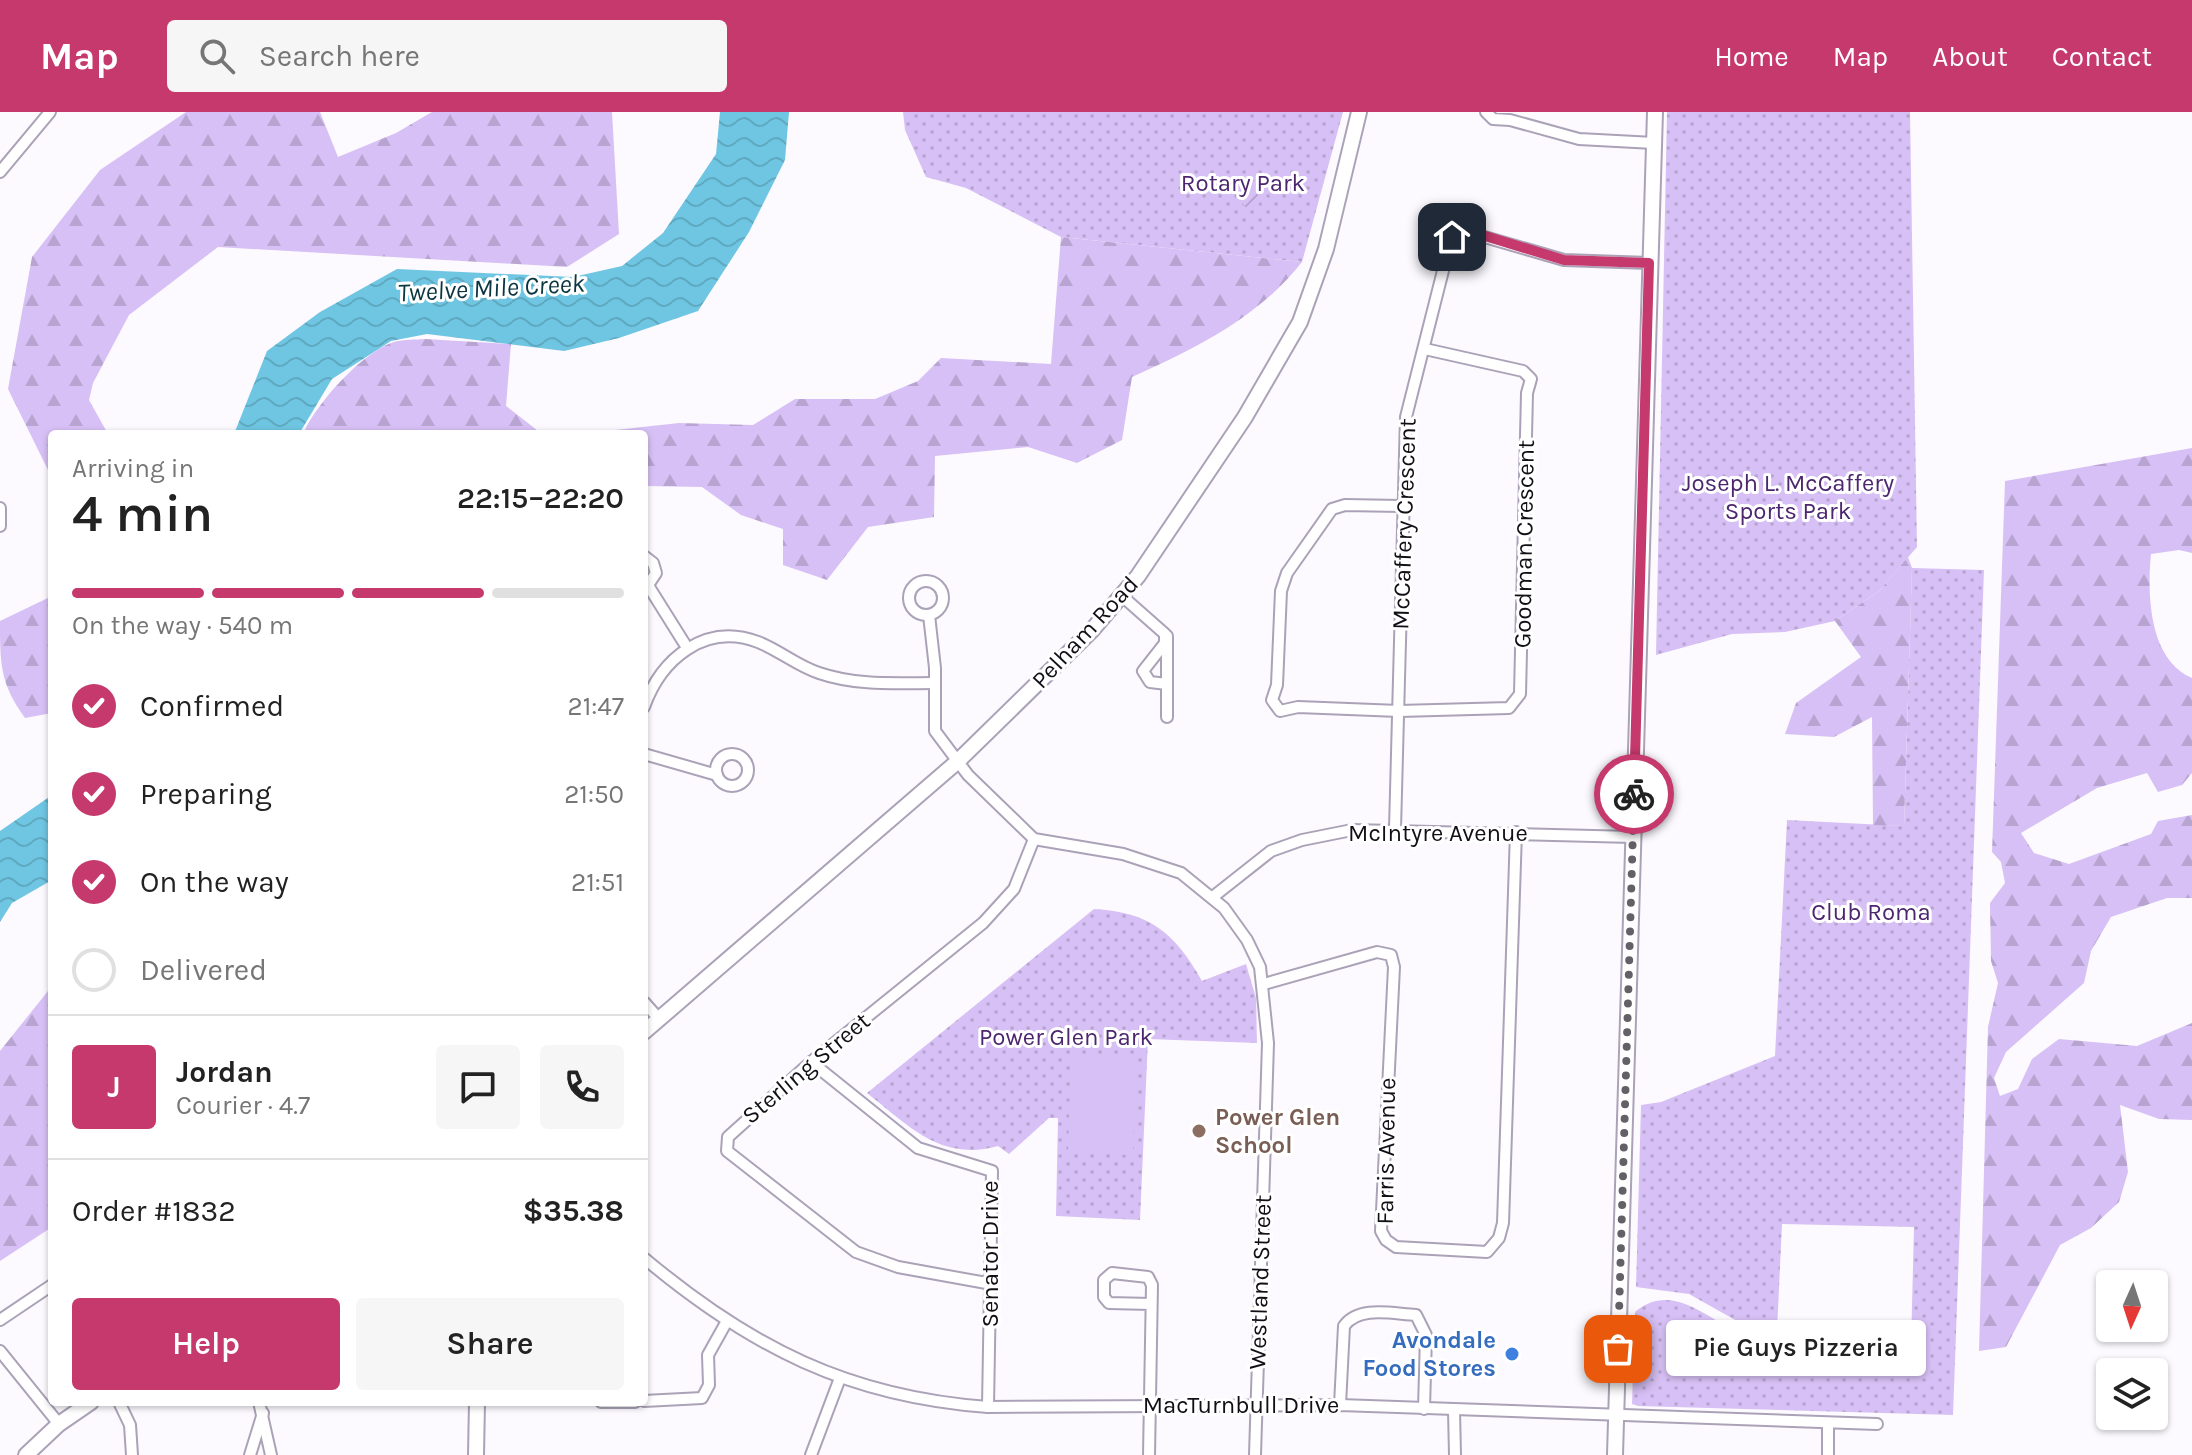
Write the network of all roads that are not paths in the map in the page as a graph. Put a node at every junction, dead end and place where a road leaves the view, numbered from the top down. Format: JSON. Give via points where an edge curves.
{"nodes":[{"id":1,"x":50,"y":112,"type":"edge"},
{"id":2,"x":1359,"y":112,"type":"edge"},
{"id":3,"x":1486,"y":112,"type":"edge"},
{"id":4,"x":1655,"y":112,"type":"edge"},
{"id":5,"x":1654,"y":143,"type":"junction"},
{"id":6,"x":0,"y":172,"type":"edge"},
{"id":7,"x":1649,"y":263,"type":"junction"},
{"id":8,"x":1425,"y":349,"type":"junction"},
{"id":9,"x":1401,"y":506,"type":"junction"},
{"id":10,"x":0,"y":508,"type":"edge"},
{"id":11,"x":0,"y":526,"type":"edge"},
{"id":12,"x":648,"y":560,"type":"edge"},
{"id":13,"x":648,"y":586,"type":"edge"},
{"id":14,"x":648,"y":591,"type":"edge"},
{"id":15,"x":1122,"y":596,"type":"junction"},
{"id":16,"x":929,"y":615,"type":"dead end"},
{"id":17,"x":1161,"y":629,"type":"junction"},
{"id":18,"x":686,"y":646,"type":"junction"},
{"id":19,"x":935,"y":683,"type":"junction"},
{"id":20,"x":1167,"y":684,"type":"junction"},
{"id":21,"x":648,"y":698,"type":"edge"},
{"id":22,"x":1399,"y":711,"type":"junction"},
{"id":23,"x":1167,"y":717,"type":"dead end"},
{"id":24,"x":648,"y":755,"type":"edge"},
{"id":25,"x":957,"y":762,"type":"junction"},
{"id":26,"x":717,"y":775,"type":"dead end"},
{"id":27,"x":1395,"y":829,"type":"junction"},
{"id":28,"x":1516,"y":832,"type":"junction"},
{"id":29,"x":1633,"y":837,"type":"junction"},
{"id":30,"x":1034,"y":839,"type":"junction"},
{"id":31,"x":1214,"y":896,"type":"junction"},
{"id":32,"x":1264,"y":984,"type":"junction"},
{"id":33,"x":648,"y":1006,"type":"edge"},
{"id":34,"x":660,"y":1020,"type":"junction"},
{"id":35,"x":648,"y":1029,"type":"edge"},
{"id":36,"x":811,"y":1062,"type":"junction"},
{"id":37,"x":648,"y":1261,"type":"edge"},
{"id":38,"x":992,"y":1284,"type":"junction"},
{"id":39,"x":48,"y":1288,"type":"edge"},
{"id":40,"x":1151,"y":1304,"type":"junction"},
{"id":41,"x":0,"y":1320,"type":"edge"},
{"id":42,"x":727,"y":1321,"type":"junction"},
{"id":43,"x":0,"y":1351,"type":"edge"},
{"id":44,"x":840,"y":1378,"type":"junction"},
{"id":45,"x":648,"y":1401,"type":"edge"},
{"id":46,"x":1149,"y":1404,"type":"junction"},
{"id":47,"x":1256,"y":1404,"type":"junction"},
{"id":48,"x":1340,"y":1405,"type":"junction"},
{"id":49,"x":85,"y":1406,"type":"edge"},
{"id":50,"x":121,"y":1406,"type":"edge"},
{"id":51,"x":261,"y":1406,"type":"edge"},
{"id":52,"x":477,"y":1406,"type":"edge"},
{"id":53,"x":988,"y":1407,"type":"junction"},
{"id":54,"x":1424,"y":1409,"type":"junction"},
{"id":55,"x":1454,"y":1410,"type":"junction"},
{"id":56,"x":1616,"y":1417,"type":"junction"},
{"id":57,"x":1828,"y":1423,"type":"junction"},
{"id":58,"x":59,"y":1424,"type":"junction"},
{"id":59,"x":1877,"y":1424,"type":"dead end"},
{"id":60,"x":26,"y":1455,"type":"edge"},
{"id":61,"x":132,"y":1455,"type":"edge"},
{"id":62,"x":250,"y":1455,"type":"edge"},
{"id":63,"x":271,"y":1455,"type":"edge"},
{"id":64,"x":476,"y":1455,"type":"edge"},
{"id":65,"x":811,"y":1455,"type":"edge"},
{"id":66,"x":1149,"y":1455,"type":"edge"},
{"id":67,"x":1255,"y":1455,"type":"edge"},
{"id":68,"x":1455,"y":1455,"type":"edge"},
{"id":69,"x":1615,"y":1455,"type":"edge"},
{"id":70,"x":1828,"y":1455,"type":"edge"}],
"edges":[{"from":1,"to":6,"type":"street"},
{"from":2,"to":15,"type":"street","name":"Pelham Road","via":[[1326,249],[1300,322],[1186,510]]},
{"from":3,"to":5,"type":"street","via":[[1493,119],[1579,139]]},
{"from":4,"to":5,"type":"street"},
{"from":5,"to":7,"type":"street"},
{"from":7,"to":8,"type":"street","name":"McCaffery Crescent","via":[[1564,260],[1459,231],[1451,239]]},
{"from":7,"to":29,"type":"street"},
{"from":8,"to":9,"type":"street","name":"McCaffery Crescent","via":[[1406,417]]},
{"from":8,"to":22,"type":"street","name":"Goodman Crescent","via":[[1523,371],[1531,379],[1520,694],[1509,708]]},
{"from":9,"to":22,"type":"street","name":"McCaffery Crescent"},
{"from":9,"to":22,"type":"street","via":[[1334,508],[1289,569],[1281,591],[1272,700],[1284,712],[1298,707]]},
{"from":10,"to":11,"type":"street"},
{"from":12,"to":13,"type":"street","via":[[656,568]]},
{"from":14,"to":18,"type":"street"},
{"from":15,"to":17,"type":"street"},
{"from":15,"to":25,"type":"street","name":"Pelham Road"},
{"from":16,"to":19,"type":"street"},
{"from":17,"to":20,"type":"street","via":[[1169,644]]},
{"from":17,"to":20,"type":"street","via":[[1165,641],[1143,673],[1148,681]]},
{"from":18,"to":19,"type":"street","via":[[743,638],[845,680]]},
{"from":18,"to":21,"type":"street","via":[[658,677]]},
{"from":19,"to":25,"type":"street","via":[[935,731]]},
{"from":20,"to":23,"type":"street"},
{"from":22,"to":27,"type":"street","name":"McCaffery Crescent"},
{"from":24,"to":26,"type":"street"},
{"from":25,"to":30,"type":"street"},
{"from":25,"to":34,"type":"street","name":"Pelham Road"},
{"from":27,"to":28,"type":"street","name":"McIntyre Avenue"},
{"from":27,"to":31,"type":"street","name":"McIntyre Avenue","via":[[1352,830],[1271,851]]},
{"from":28,"to":29,"type":"street","name":"McIntyre Avenue"},
{"from":28,"to":32,"type":"street","name":"Farris Avenue","via":[[1503,1223],[1487,1252],[1396,1247],[1381,1231],[1391,955],[1377,952]]},
{"from":29,"to":56,"type":"street"},
{"from":30,"to":31,"type":"street","name":"Westland Street","via":[[1154,862]]},
{"from":30,"to":36,"type":"street","name":"Sterling Street","via":[[1014,889],[983,923]]},
{"from":31,"to":32,"type":"street","name":"Westland Street","via":[[1247,940]]},
{"from":32,"to":47,"type":"street","name":"Westland Street","via":[[1268,1043]]},
{"from":33,"to":34,"type":"street"},
{"from":34,"to":35,"type":"street","name":"Pelham Road"},
{"from":36,"to":38,"type":"street","name":"Senator Drive","via":[[918,1148],[992,1171]]},
{"from":36,"to":38,"type":"street","name":"Sterling Street","via":[[733,1129],[727,1151],[856,1252],[898,1267]]},
{"from":37,"to":42,"type":"street","name":"MacTurnbull Drive"},
{"from":38,"to":53,"type":"street","name":"Senator Drive"},
{"from":39,"to":41,"type":"street"},
{"from":40,"to":40,"type":"street","via":[[1109,1303],[1104,1280],[1112,1273],[1148,1277]]},
{"from":40,"to":46,"type":"street"},
{"from":42,"to":44,"type":"street","name":"MacTurnbull Drive","via":[[781,1354]]},
{"from":42,"to":45,"type":"street","via":[[708,1355],[709,1385],[702,1398]]},
{"from":43,"to":58,"type":"street"},
{"from":44,"to":53,"type":"street","name":"MacTurnbull Drive","via":[[911,1398]]},
{"from":44,"to":65,"type":"street"},
{"from":46,"to":47,"type":"street","name":"MacTurnbull Drive"},
{"from":46,"to":53,"type":"street","name":"MacTurnbull Drive"},
{"from":46,"to":66,"type":"street"},
{"from":47,"to":48,"type":"street","name":"MacTurnbull Drive"},
{"from":47,"to":67,"type":"street","name":"Westland Street"},
{"from":48,"to":54,"type":"street","name":"MacTurnbull Drive"},
{"from":48,"to":54,"type":"street","via":[[1344,1326],[1364,1312],[1416,1315],[1426,1335]]},
{"from":49,"to":58,"type":"street"},
{"from":50,"to":61,"type":"street","via":[[130,1425]]},
{"from":51,"to":62,"type":"street"},
{"from":51,"to":63,"type":"street"},
{"from":52,"to":64,"type":"street"},
{"from":54,"to":55,"type":"street","name":"MacTurnbull Drive"},
{"from":55,"to":56,"type":"street","name":"MacTurnbull Drive"},
{"from":55,"to":68,"type":"street"},
{"from":56,"to":57,"type":"street","name":"MacTurnbull Drive"},
{"from":56,"to":69,"type":"street"},
{"from":57,"to":59,"type":"street","name":"MacTurnbull Drive"},
{"from":57,"to":70,"type":"street"},
{"from":58,"to":60,"type":"street"}]}
